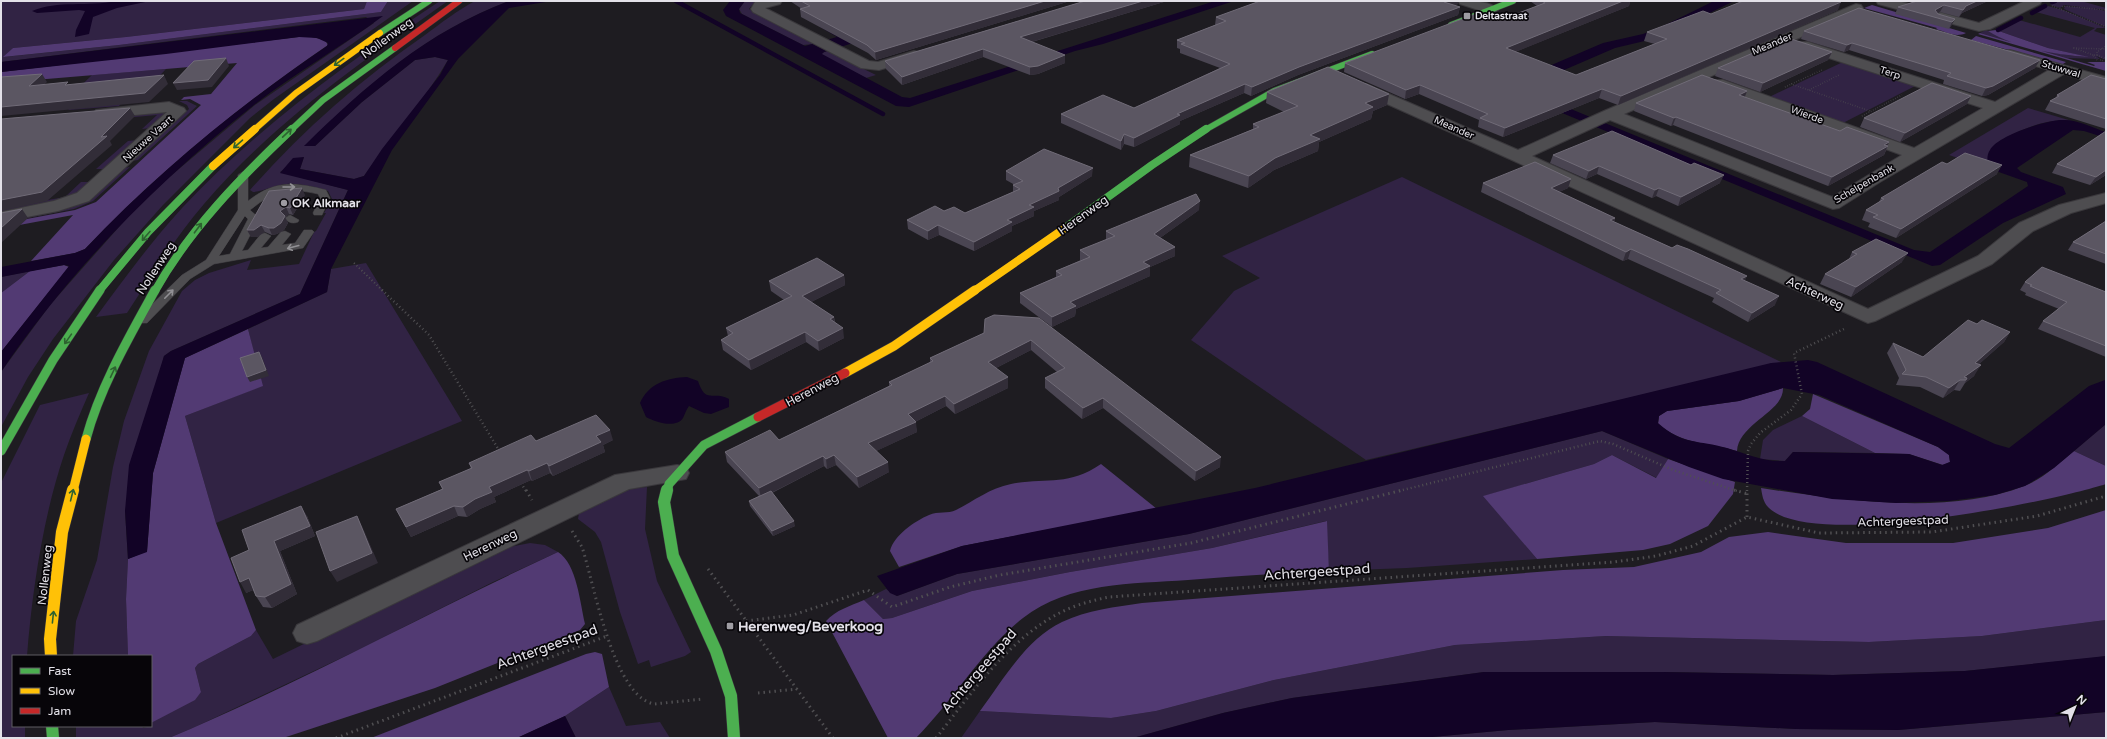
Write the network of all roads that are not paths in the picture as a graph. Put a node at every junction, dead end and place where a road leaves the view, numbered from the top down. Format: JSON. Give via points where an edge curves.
{"nodes":[{"id":1,"x":419,"y":1,"type":"edge"},
{"id":2,"x":429,"y":1,"type":"edge"},
{"id":3,"x":459,"y":1,"type":"edge"},
{"id":4,"x":470,"y":1,"type":"edge"},
{"id":5,"x":775,"y":1,"type":"edge"},
{"id":6,"x":1465,"y":1,"type":"edge"},
{"id":7,"x":1514,"y":1,"type":"edge"},
{"id":8,"x":1883,"y":1,"type":"edge"},
{"id":9,"x":2035,"y":1,"type":"edge"},
{"id":10,"x":1838,"y":3,"type":"edge"},
{"id":11,"x":1856,"y":8,"type":"junction"},
{"id":12,"x":1491,"y":10,"type":"junction"},
{"id":13,"x":1870,"y":12,"type":"edge"},
{"id":14,"x":1445,"y":27,"type":"edge"},
{"id":15,"x":375,"y":37,"type":"junction"},
{"id":16,"x":1784,"y":39,"type":"junction"},
{"id":17,"x":399,"y":44,"type":"junction"},
{"id":18,"x":929,"y":50,"type":"edge"},
{"id":19,"x":1997,"y":50,"type":"edge"},
{"id":20,"x":1378,"y":52,"type":"edge"},
{"id":21,"x":2062,"y":69,"type":"junction"},
{"id":22,"x":1326,"y":72,"type":"junction"},
{"id":23,"x":1698,"y":76,"type":"junction"},
{"id":24,"x":2106,"y":82,"type":"edge"},
{"id":25,"x":1996,"y":107,"type":"junction"},
{"id":26,"x":86,"y":114,"type":"edge"},
{"id":27,"x":1605,"y":116,"type":"junction"},
{"id":28,"x":1915,"y":154,"type":"junction"},
{"id":29,"x":1518,"y":156,"type":"junction"},
{"id":30,"x":243,"y":175,"type":"junction"},
{"id":31,"x":2106,"y":198,"type":"edge"},
{"id":32,"x":243,"y":210,"type":"junction"},
{"id":33,"x":318,"y":213,"type":"dead end"},
{"id":34,"x":1,"y":217,"type":"edge"},
{"id":35,"x":308,"y":232,"type":"dead end"},
{"id":36,"x":285,"y":234,"type":"dead end"},
{"id":37,"x":265,"y":236,"type":"edge"},
{"id":38,"x":271,"y":251,"type":"junction"},
{"id":39,"x":252,"y":253,"type":"junction"},
{"id":40,"x":234,"y":256,"type":"junction"},
{"id":41,"x":210,"y":262,"type":"junction"},
{"id":42,"x":132,"y":331,"type":"junction"},
{"id":43,"x":1,"y":451,"type":"edge"},
{"id":44,"x":677,"y":473,"type":"junction"},
{"id":45,"x":306,"y":633,"type":"dead end"},
{"id":46,"x":51,"y":655,"type":"edge"},
{"id":47,"x":52,"y":727,"type":"edge"},
{"id":48,"x":53,"y":738,"type":"edge"},
{"id":49,"x":734,"y":738,"type":"edge"}],
"edges":[{"from":1,"to":15,"type":"main road"},
{"from":2,"to":15,"type":"main road","name":"Nollenweg"},
{"from":3,"to":17,"type":"main road","name":"Nollenweg"},
{"from":4,"to":17,"type":"main road"},
{"from":5,"to":18,"type":"street","via":[[760,5],[758,9],[866,65],[874,66]]},
{"from":6,"to":12,"type":"street"},
{"from":7,"to":12,"type":"main road"},
{"from":8,"to":9,"type":"street","via":[[1978,27]]},
{"from":10,"to":11,"type":"street"},
{"from":11,"to":13,"type":"street"},
{"from":11,"to":16,"type":"street","name":"Meander"},
{"from":12,"to":14,"type":"main road"},
{"from":15,"to":43,"type":"main road","name":"Nollenweg","one_way":true,"via":[[296,93],[219,160],[168,210],[112,274],[48,366]]},
{"from":16,"to":23,"type":"street","name":"Meander"},
{"from":16,"to":25,"type":"street","name":"Terp","via":[[1845,66],[1924,84]]},
{"from":30,"to":17,"type":"main road","name":"Nollenweg","one_way":true,"via":[[323,100]]},
{"from":19,"to":21,"type":"street","name":"Stuwwal"},
{"from":20,"to":22,"type":"main road","name":"Herenweg"},
{"from":21,"to":24,"type":"street","name":"Stuwwal"},
{"from":21,"to":25,"type":"street","name":"Schelpenbank"},
{"from":22,"to":29,"type":"street","name":"Meander"},
{"from":22,"to":44,"type":"main road","name":"Herenweg","via":[[1256,100],[1198,134],[921,328],[884,352],[806,395],[709,443]]},
{"from":23,"to":27,"type":"street","name":"Meander"},
{"from":23,"to":28,"type":"street","name":"Wierde"},
{"from":25,"to":28,"type":"street","name":"Schelpenbank"},
{"from":26,"to":34,"type":"street","name":"Nieuwe Vaart","via":[[169,107],[178,111],[83,198],[58,206]]},
{"from":27,"to":28,"type":"street","name":"Schelpenbank","via":[[1833,204]]},
{"from":27,"to":29,"type":"street","name":"Meander"},
{"from":29,"to":31,"type":"street","name":"Achterweg","via":[[1868,317],[1985,260],[2026,227],[2065,209]]},
{"from":30,"to":32,"type":"lane"},
{"from":42,"to":30,"type":"main road","name":"Nollenweg","one_way":true,"via":[[166,271],[204,220]]},
{"from":32,"to":33,"type":"lane","one_way":true,"via":[[264,194],[293,186],[322,192],[325,198]]},
{"from":32,"to":40,"type":"lane","via":[[254,218]]},
{"from":32,"to":41,"type":"lane"},
{"from":35,"to":38,"type":"lane","one_way":true,"via":[[299,246]]},
{"from":36,"to":38,"type":"lane"},
{"from":37,"to":39,"type":"lane"},
{"from":38,"to":39,"type":"lane"},
{"from":39,"to":40,"type":"lane"},
{"from":40,"to":41,"type":"lane"},
{"from":42,"to":41,"type":"lane","one_way":true,"via":[[186,277]]},
{"from":46,"to":42,"type":"main road","name":"Nollenweg","one_way":true,"via":[[50,638],[62,532],[92,418]]},
{"from":44,"to":45,"type":"street","name":"Herenweg","via":[[624,481]]},
{"from":44,"to":49,"type":"main road","name":"Herenweg","via":[[666,494],[667,533],[674,556],[716,651],[732,696]]},
{"from":47,"to":48,"type":"main road"}]}
